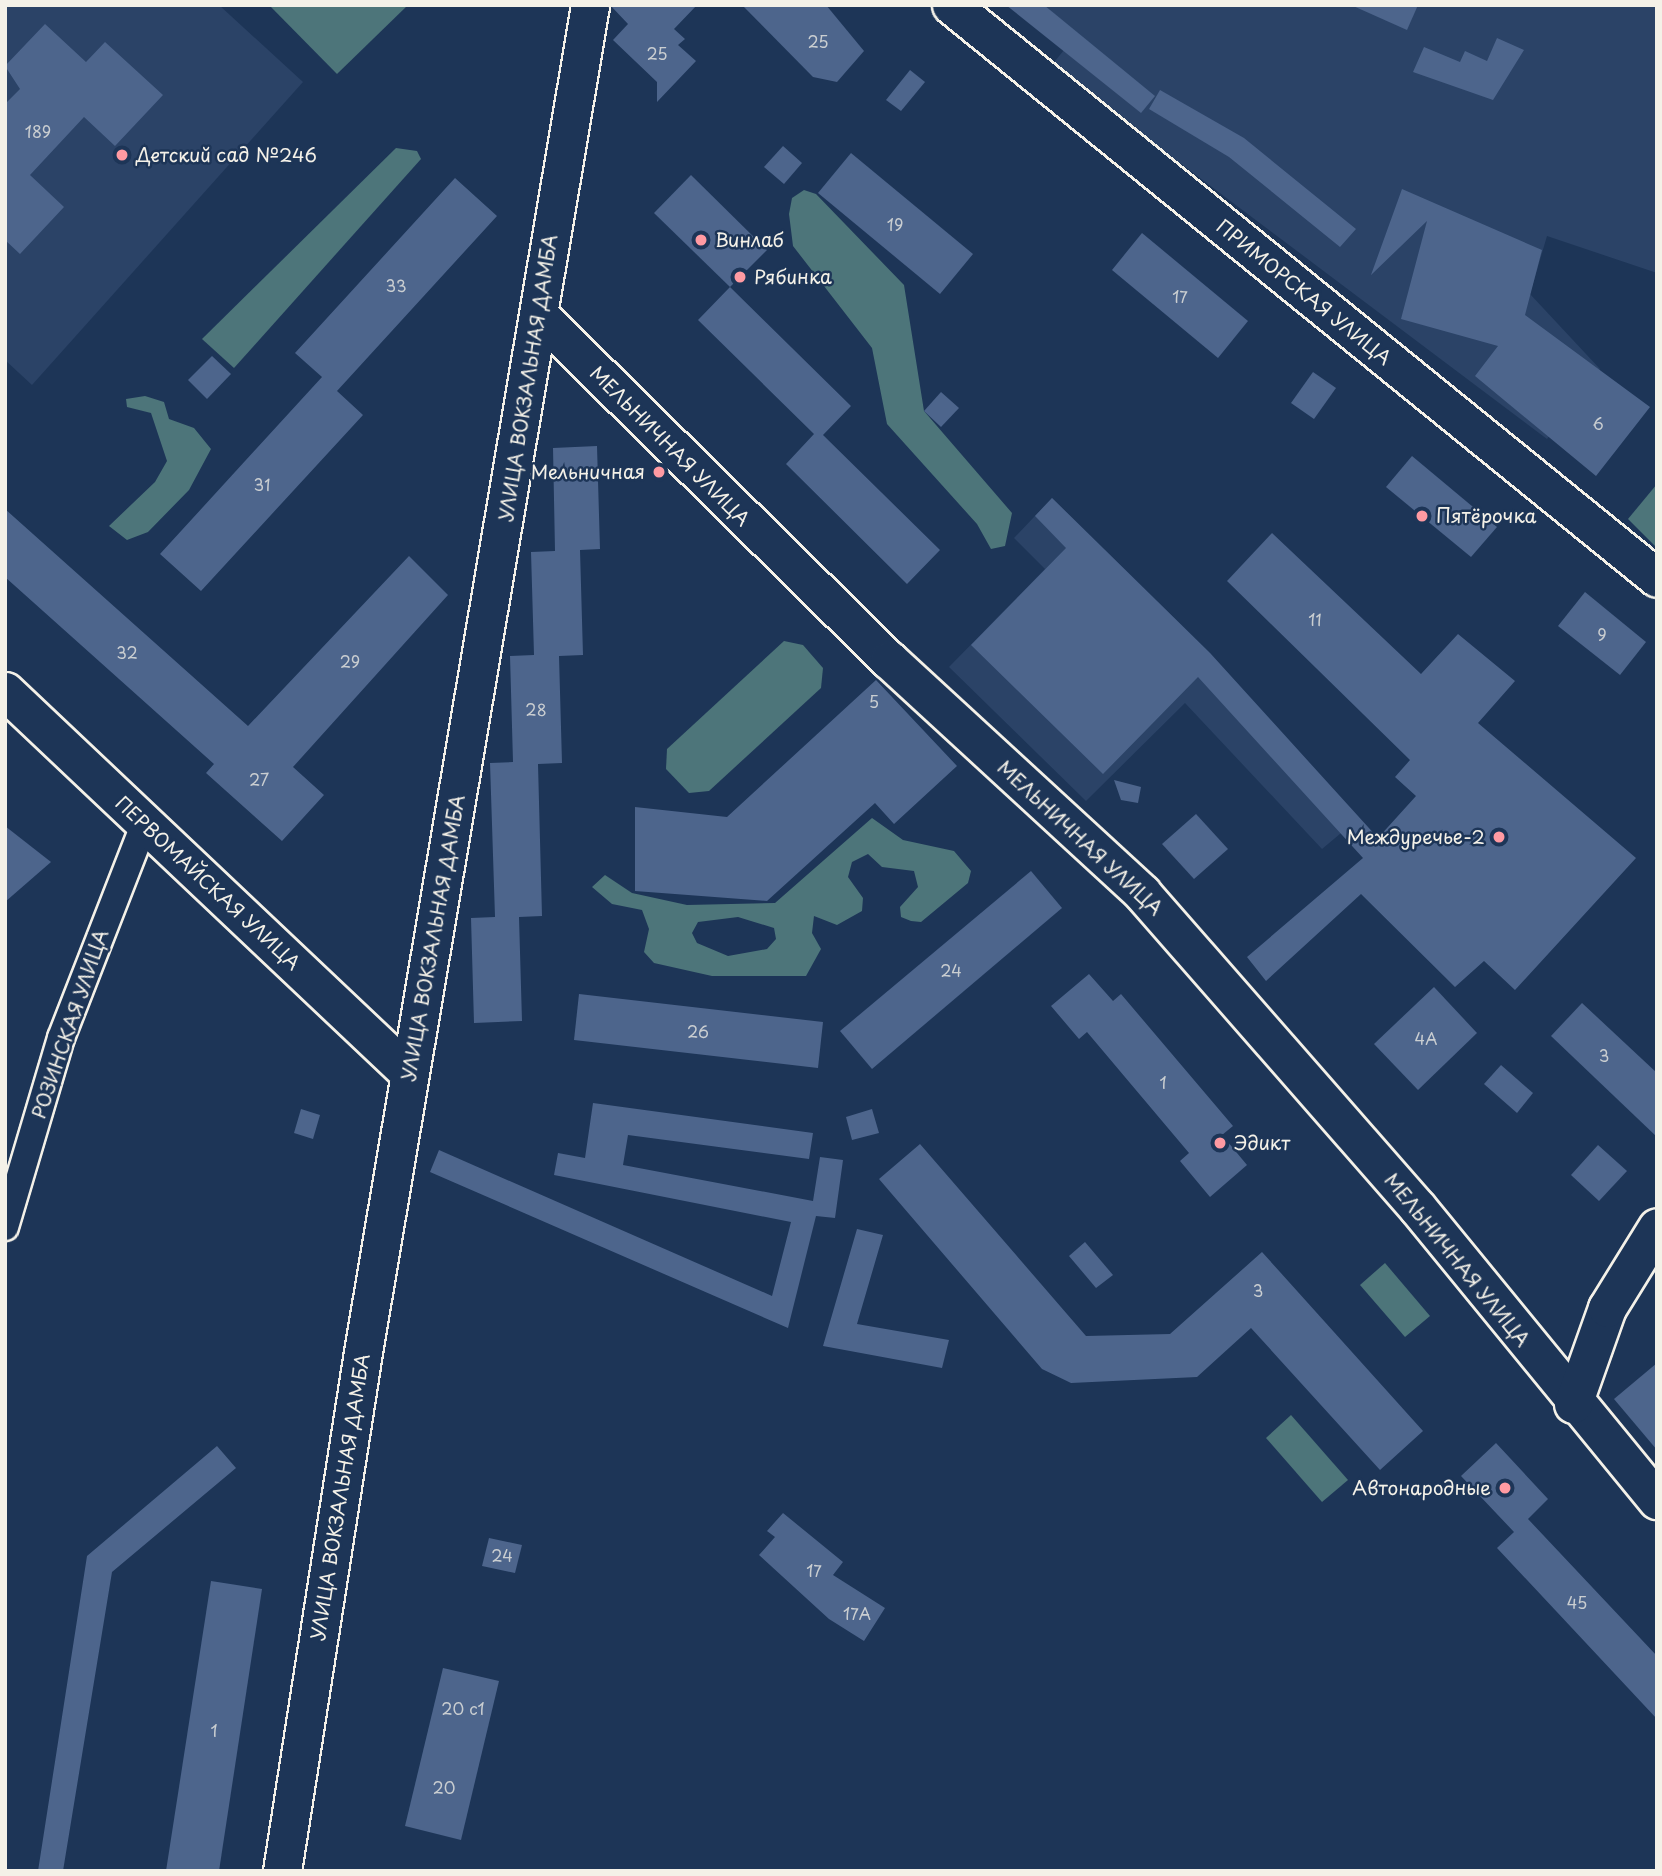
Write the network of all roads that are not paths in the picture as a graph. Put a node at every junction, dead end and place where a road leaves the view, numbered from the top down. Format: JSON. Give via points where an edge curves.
{"nodes":[{"id":1,"x":590,"y":5,"type":"edge"},
{"id":2,"x":951,"y":5,"type":"edge"},
{"id":3,"x":539,"y":315,"type":"junction"},
{"id":4,"x":1657,"y":578,"type":"edge"},
{"id":5,"x":5,"y":691,"type":"edge"},
{"id":6,"x":144,"y":825,"type":"junction"},
{"id":7,"x":410,"y":1074,"type":"junction"},
{"id":8,"x":5,"y":1227,"type":"edge"},
{"id":9,"x":1657,"y":1227,"type":"edge"},
{"id":10,"x":1573,"y":1404,"type":"junction"},
{"id":11,"x":1657,"y":1500,"type":"edge"},
{"id":12,"x":282,"y":1871,"type":"edge"}],
"edges":[{"from":1,"to":3,"type":"main road","name":"УЛИЦА ВОКЗАЛЬНАЯ ДАМБА"},
{"from":2,"to":4,"type":"main road","name":"ПРИМОРСКАЯ УЛИЦА"},
{"from":3,"to":7,"type":"main road","name":"УЛИЦА ВОКЗАЛЬНАЯ ДАМБА"},
{"from":3,"to":10,"type":"main road","name":"МЕЛЬНИЧНАЯ УЛИЦА","via":[[889,660],[1142,893],[1417,1208]]},
{"from":5,"to":6,"type":"main road","name":"ПЕРВОМАЙСКАЯ УЛИЦА"},
{"from":6,"to":7,"type":"main road","name":"ПЕРВОМАЙСКАЯ УЛИЦА"},
{"from":6,"to":8,"type":"street","name":"РОЗИНСКАЯ УЛИЦА","via":[[61,1038]]},
{"from":7,"to":12,"type":"main road","name":"УЛИЦА ВОКЗАЛЬНАЯ ДАМБА"},
{"from":9,"to":10,"type":"main road","via":[[1607,1308]]},
{"from":10,"to":11,"type":"main road","name":"МЕЛЬНИЧНАЯ УЛИЦА"}]}
